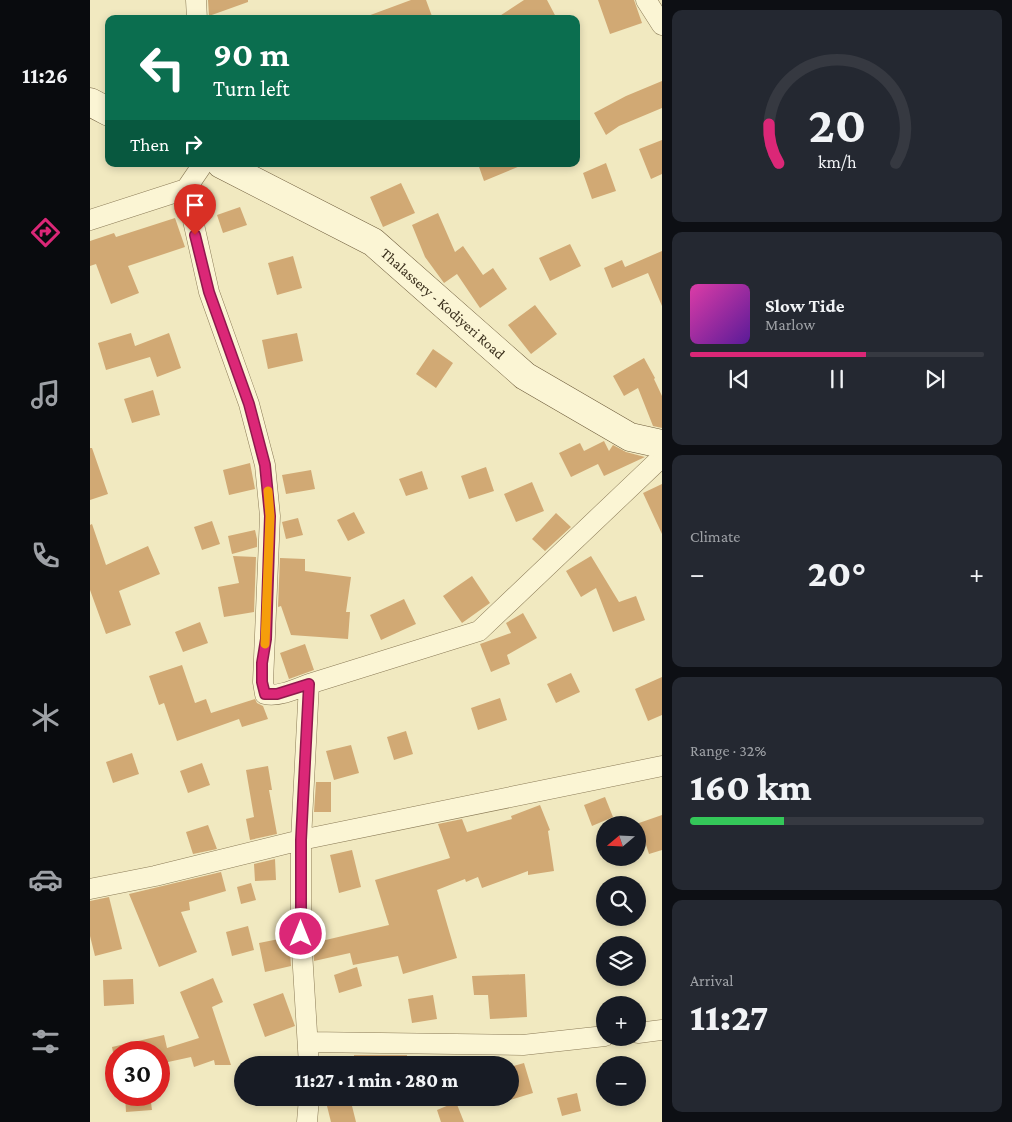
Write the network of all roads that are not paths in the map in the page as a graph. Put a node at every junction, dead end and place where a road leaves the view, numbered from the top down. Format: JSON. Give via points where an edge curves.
{"nodes":[{"id":1,"x":196,"y":0,"type":"edge"},
{"id":2,"x":646,"y":0,"type":"edge"},
{"id":3,"x":198,"y":15,"type":"edge"},
{"id":4,"x":662,"y":25,"type":"edge"},
{"id":5,"x":90,"y":102,"type":"edge"},
{"id":6,"x":105,"y":110,"type":"edge"},
{"id":7,"x":201,"y":167,"type":"edge"},
{"id":8,"x":227,"y":167,"type":"edge"},
{"id":9,"x":186,"y":189,"type":"junction"},
{"id":10,"x":90,"y":220,"type":"edge"},
{"id":11,"x":662,"y":444,"type":"edge"},
{"id":12,"x":662,"y":458,"type":"edge"},
{"id":13,"x":309,"y":684,"type":"junction"},
{"id":14,"x":662,"y":766,"type":"edge"},
{"id":15,"x":301,"y":840,"type":"junction"},
{"id":16,"x":90,"y":889,"type":"edge"},
{"id":17,"x":662,"y":1030,"type":"edge"},
{"id":18,"x":646,"y":1032,"type":"edge"},
{"id":19,"x":596,"y":1037,"type":"edge"},
{"id":20,"x":308,"y":1042,"type":"junction"},
{"id":21,"x":308,"y":1056,"type":"edge"},
{"id":22,"x":308,"y":1106,"type":"edge"},
{"id":23,"x":307,"y":1122,"type":"edge"}],
"edges":[{"from":1,"to":3,"type":"street"},
{"from":2,"to":4,"type":"street"},
{"from":5,"to":6,"type":"main road"},
{"from":7,"to":9,"type":"street"},
{"from":8,"to":11,"type":"main road","name":"Thalassery - Kodiyeri Road","via":[[373,242],[525,376],[630,437]]},
{"from":9,"to":10,"type":"street"},
{"from":9,"to":13,"type":"street","via":[[209,292],[249,404],[265,465],[270,516],[266,639],[262,663],[265,694],[287,692]]},
{"from":12,"to":13,"type":"street","via":[[479,631]]},
{"from":13,"to":15,"type":"street"},
{"from":14,"to":15,"type":"street"},
{"from":15,"to":16,"type":"street"},
{"from":15,"to":20,"type":"street","via":[[301,934]]},
{"from":17,"to":18,"type":"street"},
{"from":19,"to":20,"type":"street","via":[[523,1045]]},
{"from":20,"to":21,"type":"street"},
{"from":22,"to":23,"type":"street"}]}
